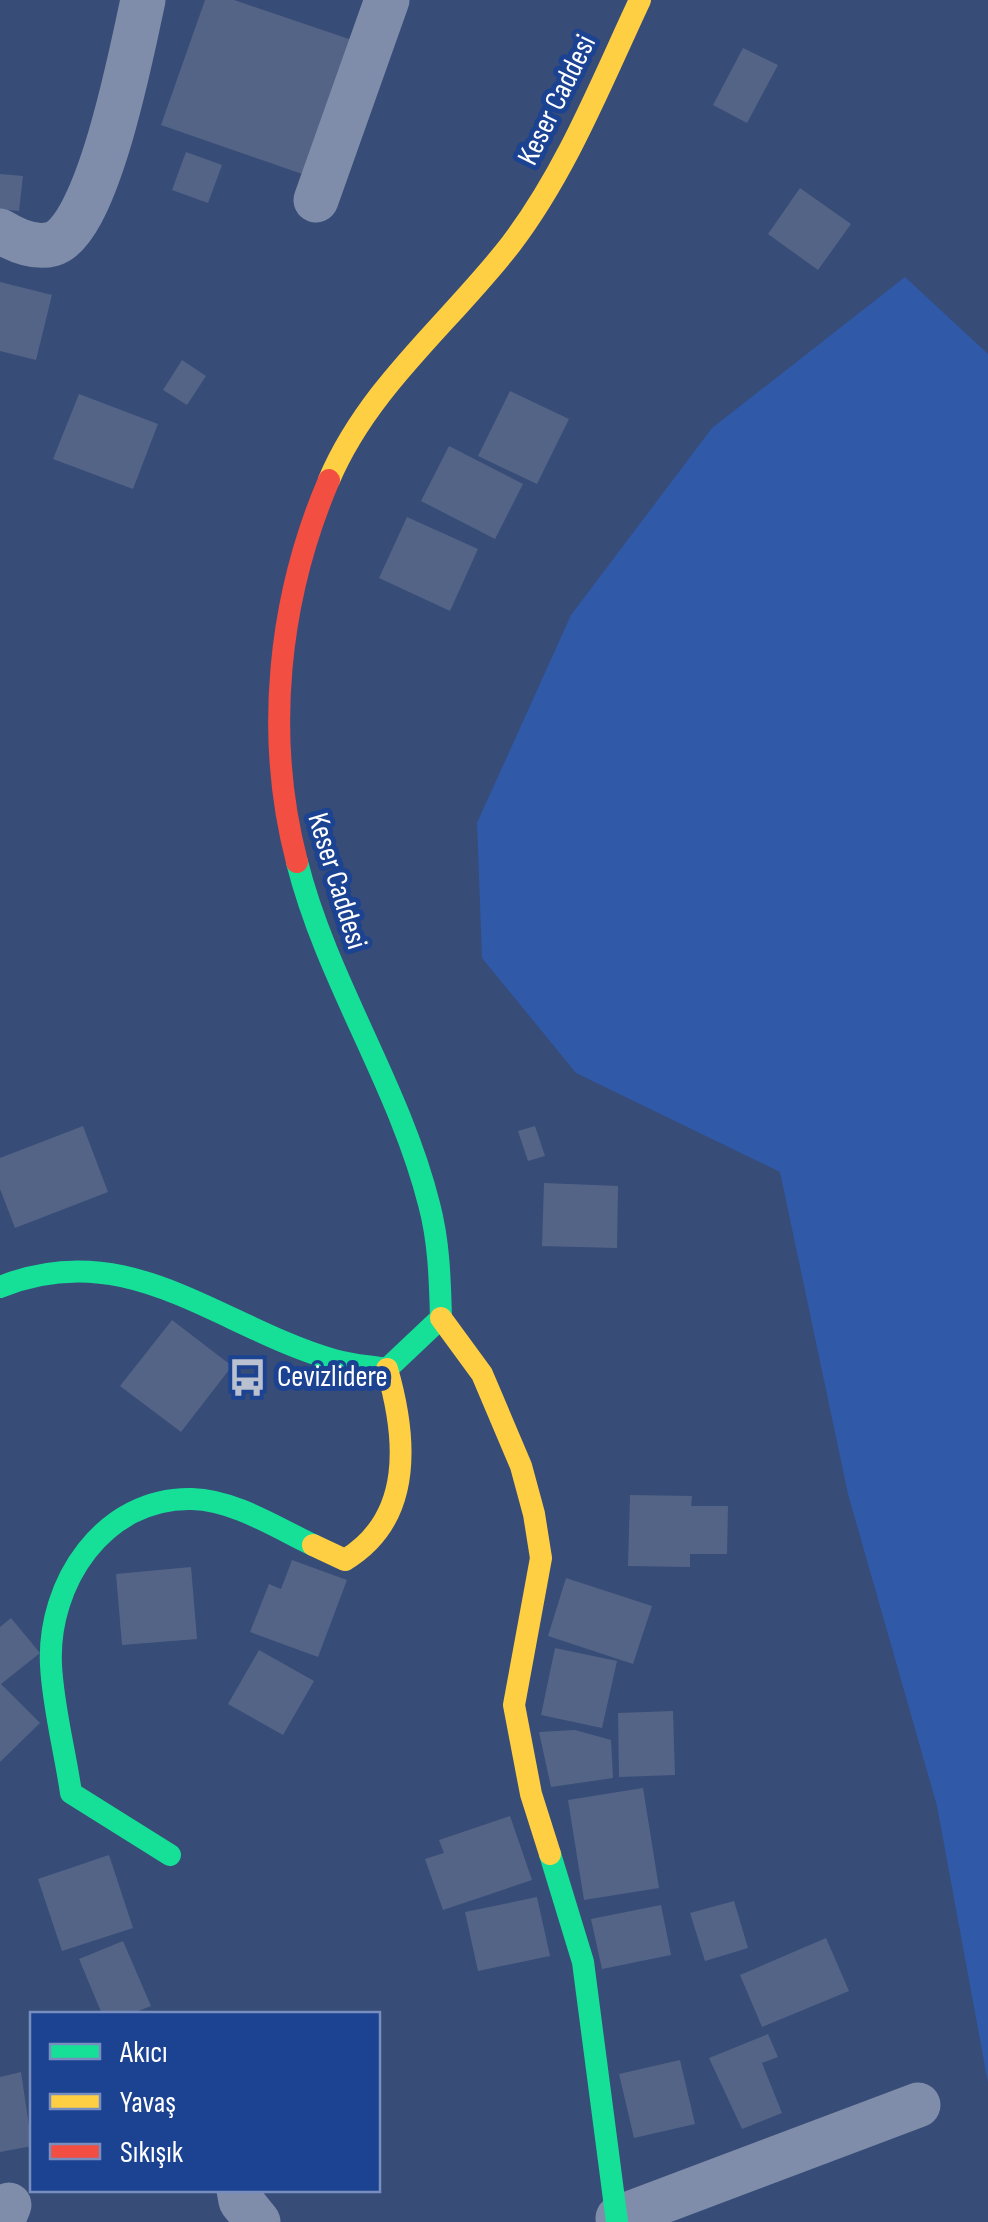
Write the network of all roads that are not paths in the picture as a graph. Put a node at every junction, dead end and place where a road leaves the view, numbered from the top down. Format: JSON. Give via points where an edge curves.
{"nodes":[{"id":1,"x":143,"y":0,"type":"edge"},
{"id":2,"x":387,"y":0,"type":"edge"},
{"id":3,"x":640,"y":0,"type":"edge"},
{"id":4,"x":316,"y":200,"type":"dead end"},
{"id":5,"x":0,"y":231,"type":"edge"},
{"id":6,"x":0,"y":1287,"type":"edge"},
{"id":7,"x":442,"y":1318,"type":"junction"},
{"id":8,"x":388,"y":1369,"type":"junction"},
{"id":9,"x":170,"y":1855,"type":"dead end"},
{"id":10,"x":918,"y":2105,"type":"dead end"},
{"id":11,"x":239,"y":2192,"type":"edge"},
{"id":12,"x":617,"y":2220,"type":"edge"},
{"id":13,"x":258,"y":2222,"type":"edge"}],
"edges":[{"from":1,"to":5,"type":"street","via":[[114,126],[82,212],[53,244],[28,244]]},
{"from":2,"to":4,"type":"street"},
{"from":3,"to":7,"type":"street","name":"Keser Caddesi","via":[[533,213],[361,419],[310,533],[292,597],[278,738],[285,820],[325,952],[424,1186]]},
{"from":6,"to":8,"type":"street","via":[[71,1266],[136,1278],[330,1360]]},
{"from":7,"to":8,"type":"street"},
{"from":7,"to":12,"type":"street","via":[[482,1374],[534,1514],[541,1558],[514,1705],[532,1794],[583,1962]]},
{"from":8,"to":9,"type":"street","via":[[400,1408],[403,1457],[382,1529],[363,1552],[345,1560],[220,1502],[162,1501],[84,1550],[58,1592],[51,1663],[71,1793]]},
{"from":10,"to":12,"type":"street"},
{"from":11,"to":13,"type":"street"}]}
